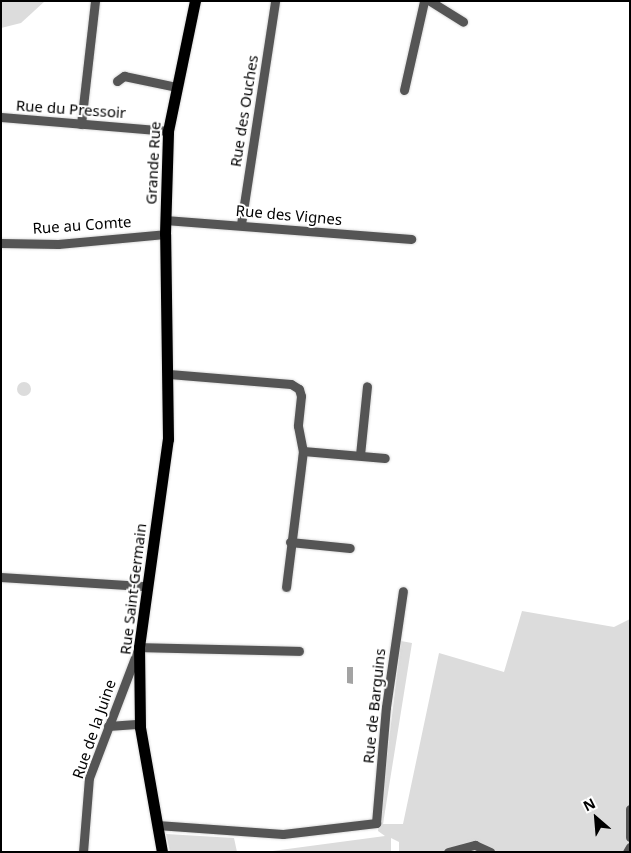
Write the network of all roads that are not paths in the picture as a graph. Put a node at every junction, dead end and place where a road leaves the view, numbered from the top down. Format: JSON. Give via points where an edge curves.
{"nodes":[{"id":1,"x":95,"y":1,"type":"edge"},
{"id":2,"x":195,"y":1,"type":"edge"},
{"id":3,"x":274,"y":1,"type":"edge"},
{"id":4,"x":424,"y":1,"type":"edge"},
{"id":5,"x":430,"y":1,"type":"edge"},
{"id":6,"x":463,"y":22,"type":"dead end"},
{"id":7,"x":117,"y":81,"type":"dead end"},
{"id":8,"x":176,"y":87,"type":"junction"},
{"id":9,"x":404,"y":90,"type":"dead end"},
{"id":10,"x":1,"y":117,"type":"edge"},
{"id":11,"x":81,"y":124,"type":"junction"},
{"id":12,"x":168,"y":131,"type":"junction"},
{"id":13,"x":165,"y":220,"type":"junction"},
{"id":14,"x":241,"y":224,"type":"junction"},
{"id":15,"x":165,"y":234,"type":"junction"},
{"id":16,"x":410,"y":238,"type":"dead end"},
{"id":17,"x":1,"y":243,"type":"edge"},
{"id":18,"x":167,"y":328,"type":"joint"},
{"id":19,"x":169,"y":374,"type":"junction"},
{"id":20,"x":367,"y":386,"type":"dead end"},
{"id":21,"x":303,"y":451,"type":"junction"},
{"id":22,"x":360,"y":455,"type":"junction"},
{"id":23,"x":385,"y":458,"type":"dead end"},
{"id":24,"x":290,"y":542,"type":"junction"},
{"id":25,"x":350,"y":548,"type":"dead end"},
{"id":26,"x":1,"y":577,"type":"edge"},
{"id":27,"x":146,"y":586,"type":"junction"},
{"id":28,"x":286,"y":587,"type":"dead end"},
{"id":29,"x":403,"y":591,"type":"dead end"},
{"id":30,"x":139,"y":647,"type":"junction"},
{"id":31,"x":300,"y":651,"type":"dead end"},
{"id":32,"x":140,"y":724,"type":"junction"},
{"id":33,"x":108,"y":726,"type":"junction"},
{"id":34,"x":630,"y":809,"type":"edge"},
{"id":35,"x":157,"y":825,"type":"junction"},
{"id":36,"x":630,"y":837,"type":"edge"},
{"id":37,"x":630,"y":847,"type":"edge"},
{"id":38,"x":83,"y":852,"type":"edge"},
{"id":39,"x":162,"y":852,"type":"edge"},
{"id":40,"x":448,"y":852,"type":"edge"},
{"id":41,"x":490,"y":852,"type":"edge"},
{"id":42,"x":627,"y":852,"type":"edge"}],
"edges":[{"from":1,"to":11,"type":"street"},
{"from":2,"to":8,"type":"main road","name":"Grande Rue"},
{"from":3,"to":14,"type":"street","name":"Rue des Ouches"},
{"from":4,"to":9,"type":"street"},
{"from":5,"to":6,"type":"street"},
{"from":7,"to":8,"type":"street","via":[[124,76]]},
{"from":8,"to":12,"type":"main road","name":"Grande Rue"},
{"from":10,"to":11,"type":"street","name":"Rue du Pressoir"},
{"from":11,"to":12,"type":"street","name":"Rue du Pressoir"},
{"from":12,"to":13,"type":"main road","name":"Grande Rue"},
{"from":13,"to":14,"type":"street","name":"Rue des Vignes"},
{"from":13,"to":15,"type":"main road","name":"Grande Rue"},
{"from":14,"to":16,"type":"street","name":"Rue des Vignes"},
{"from":15,"to":17,"type":"street","name":"Rue au Comte","via":[[58,244]]},
{"from":15,"to":18,"type":"main road","name":"Grande Rue"},
{"from":18,"to":19,"type":"main road","name":"Rue Saint-Germain"},
{"from":19,"to":21,"type":"street","via":[[291,384],[301,396],[298,426]]},
{"from":19,"to":27,"type":"main road","name":"Rue Saint-Germain","via":[[168,439]]},
{"from":20,"to":22,"type":"street"},
{"from":21,"to":22,"type":"street"},
{"from":21,"to":24,"type":"street"},
{"from":22,"to":23,"type":"street"},
{"from":24,"to":25,"type":"street"},
{"from":24,"to":28,"type":"street"},
{"from":26,"to":27,"type":"street"},
{"from":27,"to":30,"type":"main road","name":"Rue Saint-Germain"},
{"from":29,"to":35,"type":"street","name":"Rue de Barguins","via":[[386,707],[376,823],[283,834]]},
{"from":30,"to":31,"type":"street"},
{"from":30,"to":32,"type":"main road","name":"Rue Saint-Germain"},
{"from":30,"to":33,"type":"street","name":"Rue de la Juine"},
{"from":32,"to":33,"type":"street"},
{"from":32,"to":35,"type":"main road","name":"Rue Saint-Germain"},
{"from":33,"to":38,"type":"street","name":"Rue de la Juine","via":[[89,778]]},
{"from":34,"to":36,"type":"street"},
{"from":35,"to":39,"type":"main road","name":"Rue Saint-Germain"},
{"from":37,"to":42,"type":"street"},
{"from":40,"to":41,"type":"street","via":[[475,845]]}]}
